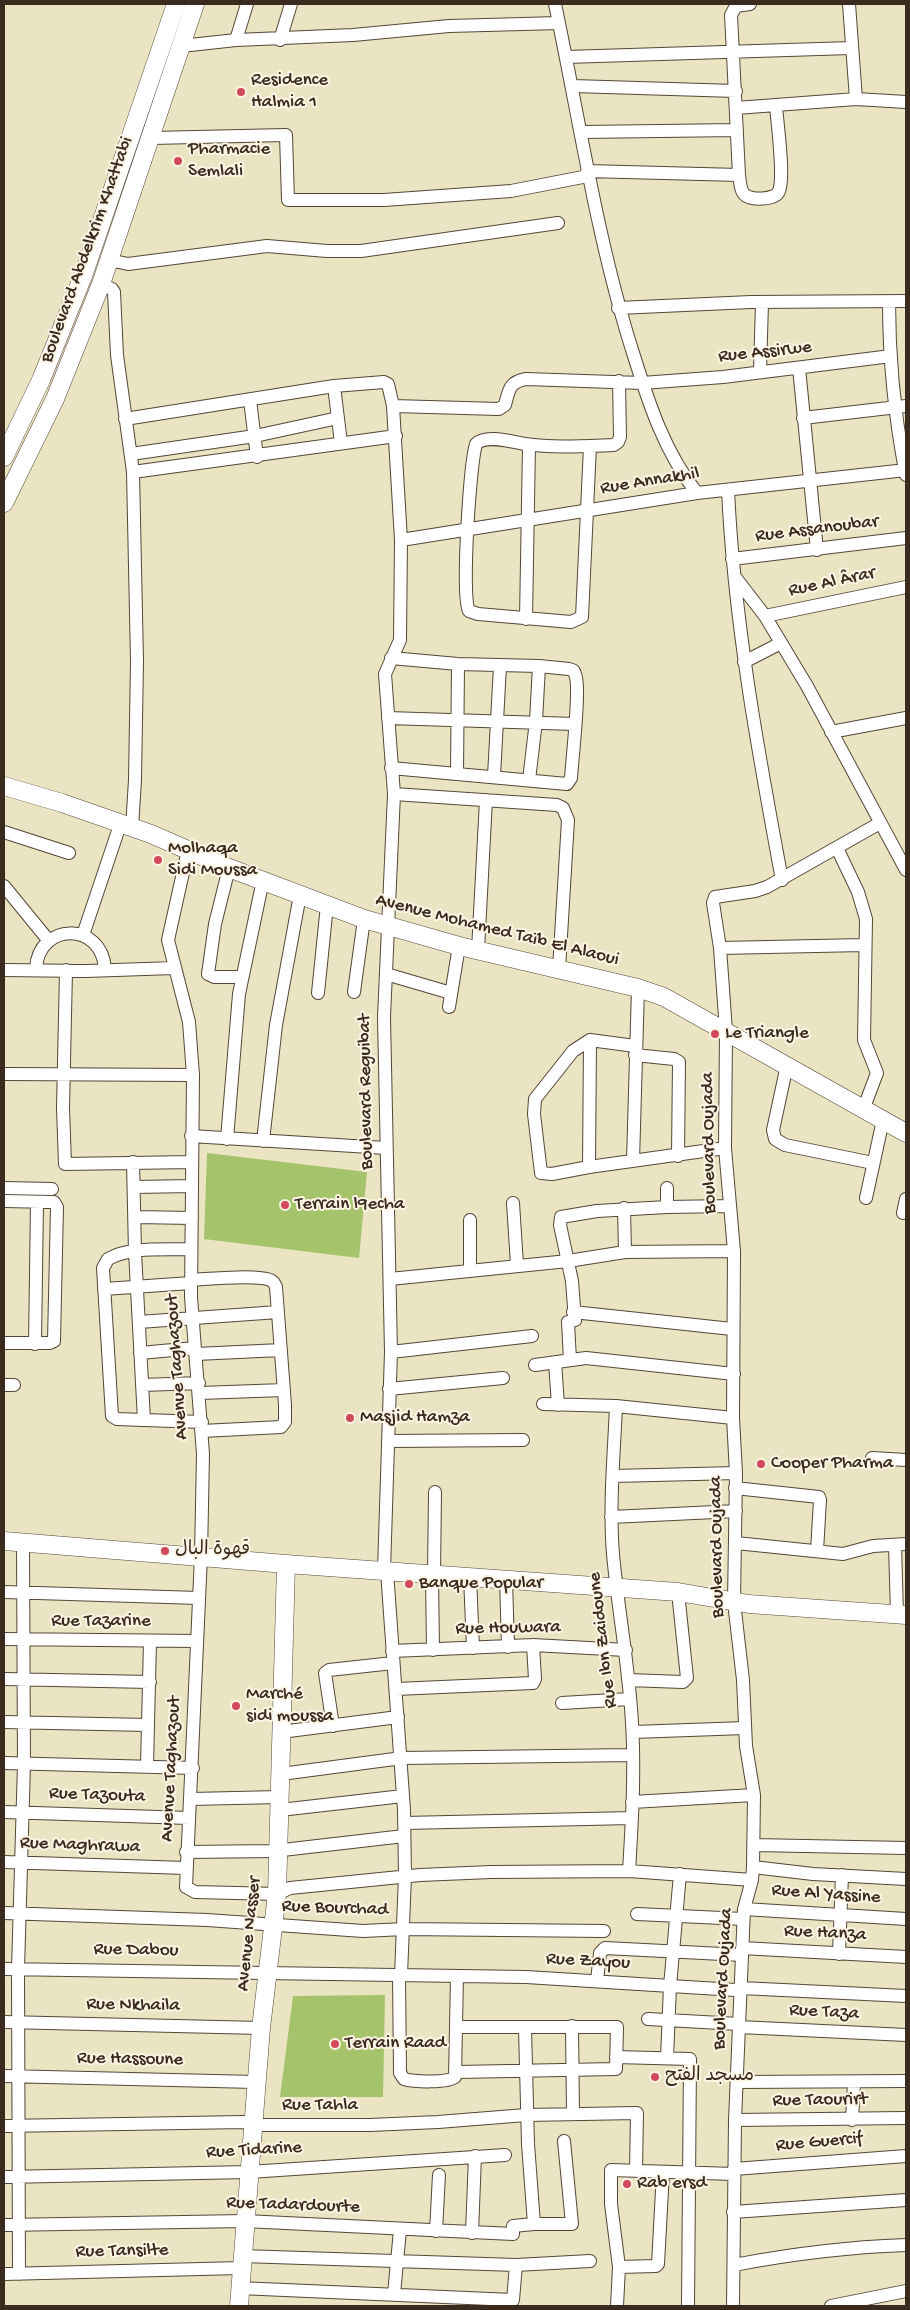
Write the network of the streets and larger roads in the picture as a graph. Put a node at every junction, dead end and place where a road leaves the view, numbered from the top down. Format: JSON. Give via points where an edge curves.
{"nodes":[{"id":1,"x":176,"y":4,"type":"edge"},
{"id":2,"x":195,"y":4,"type":"edge"},
{"id":3,"x":247,"y":4,"type":"edge"},
{"id":4,"x":292,"y":4,"type":"edge"},
{"id":5,"x":556,"y":4,"type":"edge"},
{"id":6,"x":750,"y":4,"type":"edge"},
{"id":7,"x":849,"y":4,"type":"edge"},
{"id":8,"x":560,"y":23,"type":"junction"},
{"id":9,"x":236,"y":40,"type":"junction"},
{"id":10,"x":280,"y":40,"type":"junction"},
{"id":11,"x":181,"y":46,"type":"junction"},
{"id":12,"x":852,"y":48,"type":"junction"},
{"id":13,"x":733,"y":51,"type":"junction"},
{"id":14,"x":566,"y":57,"type":"junction"},
{"id":15,"x":573,"y":86,"type":"junction"},
{"id":16,"x":736,"y":91,"type":"junction"},
{"id":17,"x":856,"y":99,"type":"junction"},
{"id":18,"x":906,"y":102,"type":"edge"},
{"id":19,"x":776,"y":104,"type":"junction"},
{"id":20,"x":736,"y":108,"type":"junction"},
{"id":21,"x":736,"y":130,"type":"junction"},
{"id":22,"x":582,"y":132,"type":"junction"},
{"id":23,"x":151,"y":138,"type":"junction"},
{"id":24,"x":587,"y":174,"type":"junction"},
{"id":25,"x":739,"y":175,"type":"junction"},
{"id":26,"x":558,"y":223,"type":"dead end"},
{"id":27,"x":109,"y":260,"type":"junction"},
{"id":28,"x":101,"y":284,"type":"junction"},
{"id":29,"x":906,"y":301,"type":"edge"},
{"id":30,"x":762,"y":302,"type":"junction"},
{"id":31,"x":889,"y":302,"type":"junction"},
{"id":32,"x":618,"y":308,"type":"junction"},
{"id":33,"x":891,"y":356,"type":"junction"},
{"id":34,"x":799,"y":368,"type":"junction"},
{"id":35,"x":760,"y":372,"type":"junction"},
{"id":36,"x":619,"y":381,"type":"junction"},
{"id":37,"x":642,"y":384,"type":"junction"},
{"id":38,"x":334,"y":386,"type":"junction"},
{"id":39,"x":250,"y":400,"type":"junction"},
{"id":40,"x":393,"y":406,"type":"junction"},
{"id":41,"x":901,"y":407,"type":"edge"},
{"id":42,"x":338,"y":418,"type":"junction"},
{"id":43,"x":803,"y":418,"type":"junction"},
{"id":44,"x":126,"y":419,"type":"junction"},
{"id":45,"x":255,"y":436,"type":"junction"},
{"id":46,"x":396,"y":436,"type":"junction"},
{"id":47,"x":341,"y":443,"type":"junction"},
{"id":48,"x":529,"y":444,"type":"junction"},
{"id":49,"x":590,"y":446,"type":"junction"},
{"id":50,"x":131,"y":454,"type":"junction"},
{"id":51,"x":4,"y":457,"type":"edge"},
{"id":52,"x":257,"y":457,"type":"junction"},
{"id":53,"x":133,"y":472,"type":"junction"},
{"id":54,"x":906,"y":472,"type":"edge"},
{"id":55,"x":809,"y":481,"type":"junction"},
{"id":56,"x":728,"y":490,"type":"junction"},
{"id":57,"x":697,"y":493,"type":"junction"},
{"id":58,"x":4,"y":503,"type":"edge"},
{"id":59,"x":587,"y":511,"type":"junction"},
{"id":60,"x":527,"y":520,"type":"junction"},
{"id":61,"x":468,"y":530,"type":"junction"},
{"id":62,"x":906,"y":538,"type":"edge"},
{"id":63,"x":401,"y":540,"type":"junction"},
{"id":64,"x":817,"y":550,"type":"junction"},
{"id":65,"x":732,"y":560,"type":"junction"},
{"id":66,"x":735,"y":577,"type":"junction"},
{"id":67,"x":906,"y":586,"type":"edge"},
{"id":68,"x":765,"y":616,"type":"junction"},
{"id":69,"x":526,"y":619,"type":"junction"},
{"id":70,"x":781,"y":643,"type":"junction"},
{"id":71,"x":391,"y":658,"type":"junction"},
{"id":72,"x":744,"y":662,"type":"junction"},
{"id":73,"x":458,"y":664,"type":"junction"},
{"id":74,"x":500,"y":666,"type":"junction"},
{"id":75,"x":539,"y":666,"type":"junction"},
{"id":76,"x":388,"y":718,"type":"junction"},
{"id":77,"x":906,"y":718,"type":"edge"},
{"id":78,"x":457,"y":720,"type":"junction"},
{"id":79,"x":496,"y":720,"type":"junction"},
{"id":80,"x":536,"y":721,"type":"junction"},
{"id":81,"x":574,"y":724,"type":"junction"},
{"id":82,"x":831,"y":732,"type":"junction"},
{"id":83,"x":391,"y":768,"type":"junction"},
{"id":84,"x":457,"y":773,"type":"junction"},
{"id":85,"x":494,"y":776,"type":"junction"},
{"id":86,"x":529,"y":780,"type":"junction"},
{"id":87,"x":4,"y":786,"type":"edge"},
{"id":88,"x":394,"y":794,"type":"junction"},
{"id":89,"x":486,"y":800,"type":"junction"},
{"id":90,"x":880,"y":823,"type":"junction"},
{"id":91,"x":126,"y":826,"type":"junction"},
{"id":92,"x":4,"y":832,"type":"edge"},
{"id":93,"x":837,"y":848,"type":"junction"},
{"id":94,"x":188,"y":850,"type":"junction"},
{"id":95,"x":70,"y":853,"type":"dead end"},
{"id":96,"x":229,"y":868,"type":"junction"},
{"id":97,"x":906,"y":870,"type":"edge"},
{"id":98,"x":263,"y":880,"type":"junction"},
{"id":99,"x":782,"y":880,"type":"junction"},
{"id":100,"x":4,"y":886,"type":"edge"},
{"id":101,"x":300,"y":895,"type":"junction"},
{"id":102,"x":327,"y":905,"type":"junction"},
{"id":103,"x":364,"y":919,"type":"junction"},
{"id":104,"x":387,"y":926,"type":"junction"},
{"id":105,"x":83,"y":935,"type":"junction"},
{"id":106,"x":49,"y":941,"type":"junction"},
{"id":107,"x":864,"y":945,"type":"junction"},
{"id":108,"x":458,"y":946,"type":"junction"},
{"id":109,"x":720,"y":948,"type":"junction"},
{"id":110,"x":478,"y":950,"type":"junction"},
{"id":111,"x":174,"y":968,"type":"junction"},
{"id":112,"x":105,"y":969,"type":"junction"},
{"id":113,"x":558,"y":969,"type":"junction"},
{"id":114,"x":4,"y":970,"type":"edge"},
{"id":115,"x":36,"y":970,"type":"junction"},
{"id":116,"x":66,"y":970,"type":"junction"},
{"id":117,"x":386,"y":974,"type":"junction"},
{"id":118,"x":242,"y":977,"type":"junction"},
{"id":119,"x":638,"y":988,"type":"junction"},
{"id":120,"x":354,"y":992,"type":"dead end"},
{"id":121,"x":318,"y":993,"type":"dead end"},
{"id":122,"x":451,"y":993,"type":"junction"},
{"id":123,"x":449,"y":1007,"type":"dead end"},
{"id":124,"x":726,"y":1031,"type":"junction"},
{"id":125,"x":590,"y":1040,"type":"junction"},
{"id":126,"x":635,"y":1051,"type":"junction"},
{"id":127,"x":787,"y":1065,"type":"junction"},
{"id":128,"x":4,"y":1074,"type":"edge"},
{"id":129,"x":63,"y":1075,"type":"junction"},
{"id":130,"x":193,"y":1075,"type":"junction"},
{"id":131,"x":863,"y":1110,"type":"junction"},
{"id":132,"x":883,"y":1120,"type":"junction"},
{"id":133,"x":906,"y":1133,"type":"edge"},
{"id":134,"x":191,"y":1136,"type":"junction"},
{"id":135,"x":227,"y":1139,"type":"junction"},
{"id":136,"x":263,"y":1141,"type":"junction"},
{"id":137,"x":386,"y":1148,"type":"junction"},
{"id":138,"x":725,"y":1148,"type":"junction"},
{"id":139,"x":678,"y":1156,"type":"junction"},
{"id":140,"x":134,"y":1162,"type":"junction"},
{"id":141,"x":192,"y":1162,"type":"junction"},
{"id":142,"x":634,"y":1162,"type":"junction"},
{"id":143,"x":873,"y":1163,"type":"junction"},
{"id":144,"x":589,"y":1167,"type":"junction"},
{"id":145,"x":192,"y":1186,"type":"junction"},
{"id":146,"x":134,"y":1187,"type":"junction"},
{"id":147,"x":4,"y":1188,"type":"edge"},
{"id":148,"x":667,"y":1188,"type":"dead end"},
{"id":149,"x":52,"y":1189,"type":"dead end"},
{"id":150,"x":866,"y":1198,"type":"dead end"},
{"id":151,"x":906,"y":1199,"type":"edge"},
{"id":152,"x":4,"y":1202,"type":"edge"},
{"id":153,"x":37,"y":1202,"type":"junction"},
{"id":154,"x":514,"y":1203,"type":"dead end"},
{"id":155,"x":729,"y":1206,"type":"junction"},
{"id":156,"x":667,"y":1207,"type":"junction"},
{"id":157,"x":624,"y":1208,"type":"junction"},
{"id":158,"x":903,"y":1214,"type":"dead end"},
{"id":159,"x":136,"y":1217,"type":"junction"},
{"id":160,"x":192,"y":1218,"type":"junction"},
{"id":161,"x":470,"y":1220,"type":"dead end"},
{"id":162,"x":191,"y":1249,"type":"junction"},
{"id":163,"x":734,"y":1251,"type":"junction"},
{"id":164,"x":135,"y":1252,"type":"junction"},
{"id":165,"x":626,"y":1252,"type":"junction"},
{"id":166,"x":568,"y":1261,"type":"junction"},
{"id":167,"x":517,"y":1265,"type":"junction"},
{"id":168,"x":470,"y":1271,"type":"junction"},
{"id":169,"x":390,"y":1278,"type":"junction"},
{"id":170,"x":191,"y":1281,"type":"junction"},
{"id":171,"x":138,"y":1286,"type":"junction"},
{"id":172,"x":104,"y":1289,"type":"junction"},
{"id":173,"x":278,"y":1312,"type":"junction"},
{"id":174,"x":574,"y":1312,"type":"junction"},
{"id":175,"x":192,"y":1316,"type":"junction"},
{"id":176,"x":139,"y":1322,"type":"junction"},
{"id":177,"x":732,"y":1329,"type":"junction"},
{"id":178,"x":532,"y":1336,"type":"dead end"},
{"id":179,"x":4,"y":1343,"type":"edge"},
{"id":180,"x":35,"y":1344,"type":"junction"},
{"id":181,"x":281,"y":1350,"type":"junction"},
{"id":182,"x":195,"y":1351,"type":"junction"},
{"id":183,"x":391,"y":1352,"type":"junction"},
{"id":184,"x":140,"y":1354,"type":"junction"},
{"id":185,"x":570,"y":1360,"type":"junction"},
{"id":186,"x":555,"y":1362,"type":"junction"},
{"id":187,"x":535,"y":1365,"type":"dead end"},
{"id":188,"x":734,"y":1374,"type":"junction"},
{"id":189,"x":503,"y":1378,"type":"dead end"},
{"id":190,"x":142,"y":1385,"type":"junction"},
{"id":191,"x":199,"y":1388,"type":"junction"},
{"id":192,"x":389,"y":1389,"type":"junction"},
{"id":193,"x":284,"y":1390,"type":"junction"},
{"id":194,"x":543,"y":1404,"type":"dead end"},
{"id":195,"x":558,"y":1405,"type":"junction"},
{"id":196,"x":616,"y":1406,"type":"junction"},
{"id":197,"x":733,"y":1418,"type":"junction"},
{"id":198,"x":144,"y":1420,"type":"junction"},
{"id":199,"x":202,"y":1427,"type":"junction"},
{"id":200,"x":523,"y":1440,"type":"dead end"},
{"id":201,"x":388,"y":1441,"type":"junction"},
{"id":202,"x":872,"y":1458,"type":"dead end"},
{"id":203,"x":906,"y":1460,"type":"edge"},
{"id":204,"x":736,"y":1473,"type":"junction"},
{"id":205,"x":613,"y":1476,"type":"junction"},
{"id":206,"x":735,"y":1488,"type":"junction"},
{"id":207,"x":435,"y":1492,"type":"dead end"},
{"id":208,"x":736,"y":1511,"type":"junction"},
{"id":209,"x":611,"y":1517,"type":"junction"},
{"id":210,"x":4,"y":1541,"type":"edge"},
{"id":211,"x":23,"y":1542,"type":"junction"},
{"id":212,"x":736,"y":1543,"type":"junction"},
{"id":213,"x":901,"y":1545,"type":"edge"},
{"id":214,"x":817,"y":1551,"type":"junction"},
{"id":215,"x":201,"y":1556,"type":"junction"},
{"id":216,"x":286,"y":1564,"type":"junction"},
{"id":217,"x":385,"y":1570,"type":"junction"},
{"id":218,"x":433,"y":1574,"type":"junction"},
{"id":219,"x":470,"y":1577,"type":"junction"},
{"id":220,"x":506,"y":1579,"type":"junction"},
{"id":221,"x":618,"y":1588,"type":"junction"},
{"id":222,"x":4,"y":1592,"type":"edge"},
{"id":223,"x":678,"y":1592,"type":"junction"},
{"id":224,"x":23,"y":1593,"type":"junction"},
{"id":225,"x":199,"y":1598,"type":"junction"},
{"id":226,"x":734,"y":1602,"type":"junction"},
{"id":227,"x":901,"y":1614,"type":"edge"},
{"id":228,"x":4,"y":1639,"type":"edge"},
{"id":229,"x":23,"y":1640,"type":"junction"},
{"id":230,"x":150,"y":1641,"type":"junction"},
{"id":231,"x":197,"y":1641,"type":"junction"},
{"id":232,"x":533,"y":1645,"type":"junction"},
{"id":233,"x":508,"y":1647,"type":"junction"},
{"id":234,"x":473,"y":1648,"type":"junction"},
{"id":235,"x":433,"y":1650,"type":"junction"},
{"id":236,"x":626,"y":1650,"type":"junction"},
{"id":237,"x":392,"y":1657,"type":"junction"},
{"id":238,"x":4,"y":1679,"type":"edge"},
{"id":239,"x":24,"y":1680,"type":"junction"},
{"id":240,"x":628,"y":1680,"type":"junction"},
{"id":241,"x":150,"y":1682,"type":"junction"},
{"id":242,"x":396,"y":1689,"type":"junction"},
{"id":243,"x":630,"y":1699,"type":"junction"},
{"id":244,"x":562,"y":1702,"type":"dead end"},
{"id":245,"x":398,"y":1717,"type":"junction"},
{"id":246,"x":4,"y":1722,"type":"edge"},
{"id":247,"x":24,"y":1723,"type":"junction"},
{"id":248,"x":148,"y":1725,"type":"junction"},
{"id":249,"x":333,"y":1726,"type":"junction"},
{"id":250,"x":745,"y":1728,"type":"junction"},
{"id":251,"x":282,"y":1732,"type":"junction"},
{"id":252,"x":633,"y":1732,"type":"junction"},
{"id":253,"x":633,"y":1755,"type":"junction"},
{"id":254,"x":402,"y":1758,"type":"junction"},
{"id":255,"x":4,"y":1763,"type":"edge"},
{"id":256,"x":24,"y":1764,"type":"junction"},
{"id":257,"x":147,"y":1766,"type":"junction"},
{"id":258,"x":192,"y":1768,"type":"junction"},
{"id":259,"x":281,"y":1774,"type":"junction"},
{"id":260,"x":754,"y":1795,"type":"junction"},
{"id":261,"x":403,"y":1796,"type":"junction"},
{"id":262,"x":191,"y":1799,"type":"junction"},
{"id":263,"x":632,"y":1802,"type":"junction"},
{"id":264,"x":280,"y":1804,"type":"junction"},
{"id":265,"x":4,"y":1812,"type":"edge"},
{"id":266,"x":22,"y":1812,"type":"junction"},
{"id":267,"x":189,"y":1818,"type":"junction"},
{"id":268,"x":632,"y":1818,"type":"junction"},
{"id":269,"x":404,"y":1830,"type":"junction"},
{"id":270,"x":754,"y":1845,"type":"junction"},
{"id":271,"x":906,"y":1848,"type":"edge"},
{"id":272,"x":279,"y":1850,"type":"junction"},
{"id":273,"x":186,"y":1852,"type":"junction"},
{"id":274,"x":4,"y":1862,"type":"edge"},
{"id":275,"x":20,"y":1863,"type":"junction"},
{"id":276,"x":186,"y":1868,"type":"junction"},
{"id":277,"x":629,"y":1870,"type":"junction"},
{"id":278,"x":753,"y":1873,"type":"junction"},
{"id":279,"x":680,"y":1874,"type":"junction"},
{"id":280,"x":842,"y":1875,"type":"junction"},
{"id":281,"x":405,"y":1876,"type":"junction"},
{"id":282,"x":906,"y":1879,"type":"edge"},
{"id":283,"x":277,"y":1894,"type":"junction"},
{"id":284,"x":4,"y":1913,"type":"edge"},
{"id":285,"x":19,"y":1914,"type":"junction"},
{"id":286,"x":637,"y":1914,"type":"dead end"},
{"id":287,"x":744,"y":1914,"type":"junction"},
{"id":288,"x":842,"y":1914,"type":"junction"},
{"id":289,"x":675,"y":1916,"type":"junction"},
{"id":290,"x":906,"y":1919,"type":"edge"},
{"id":291,"x":273,"y":1925,"type":"junction"},
{"id":292,"x":404,"y":1929,"type":"junction"},
{"id":293,"x":604,"y":1931,"type":"dead end"},
{"id":294,"x":674,"y":1951,"type":"junction"},
{"id":295,"x":742,"y":1952,"type":"junction"},
{"id":296,"x":839,"y":1954,"type":"junction"},
{"id":297,"x":906,"y":1957,"type":"edge"},
{"id":298,"x":4,"y":1968,"type":"edge"},
{"id":299,"x":18,"y":1969,"type":"junction"},
{"id":300,"x":267,"y":1972,"type":"junction"},
{"id":301,"x":400,"y":1975,"type":"junction"},
{"id":302,"x":458,"y":1976,"type":"junction"},
{"id":303,"x":597,"y":1981,"type":"junction"},
{"id":304,"x":670,"y":1986,"type":"junction"},
{"id":305,"x":741,"y":1988,"type":"junction"},
{"id":306,"x":906,"y":1996,"type":"edge"},
{"id":307,"x":648,"y":2019,"type":"dead end"},
{"id":308,"x":668,"y":2020,"type":"junction"},
{"id":309,"x":4,"y":2022,"type":"edge"},
{"id":310,"x":18,"y":2023,"type":"junction"},
{"id":311,"x":572,"y":2026,"type":"junction"},
{"id":312,"x":739,"y":2026,"type":"junction"},
{"id":313,"x":457,"y":2027,"type":"junction"},
{"id":314,"x":261,"y":2028,"type":"junction"},
{"id":315,"x":525,"y":2028,"type":"junction"},
{"id":316,"x":906,"y":2035,"type":"edge"},
{"id":317,"x":616,"y":2057,"type":"junction"},
{"id":318,"x":667,"y":2058,"type":"junction"},
{"id":319,"x":572,"y":2069,"type":"junction"},
{"id":320,"x":525,"y":2071,"type":"junction"},
{"id":321,"x":457,"y":2072,"type":"junction"},
{"id":322,"x":4,"y":2076,"type":"edge"},
{"id":323,"x":19,"y":2076,"type":"junction"},
{"id":324,"x":906,"y":2080,"type":"edge"},
{"id":325,"x":256,"y":2082,"type":"junction"},
{"id":326,"x":737,"y":2082,"type":"junction"},
{"id":327,"x":854,"y":2082,"type":"junction"},
{"id":328,"x":573,"y":2114,"type":"junction"},
{"id":329,"x":526,"y":2115,"type":"junction"},
{"id":330,"x":906,"y":2118,"type":"edge"},
{"id":331,"x":735,"y":2120,"type":"junction"},
{"id":332,"x":852,"y":2120,"type":"junction"},
{"id":333,"x":252,"y":2125,"type":"junction"},
{"id":334,"x":4,"y":2126,"type":"edge"},
{"id":335,"x":18,"y":2126,"type":"junction"},
{"id":336,"x":564,"y":2141,"type":"dead end"},
{"id":337,"x":505,"y":2155,"type":"dead end"},
{"id":338,"x":475,"y":2156,"type":"junction"},
{"id":339,"x":906,"y":2156,"type":"edge"},
{"id":340,"x":636,"y":2171,"type":"junction"},
{"id":341,"x":734,"y":2171,"type":"junction"},
{"id":342,"x":249,"y":2172,"type":"junction"},
{"id":343,"x":663,"y":2172,"type":"junction"},
{"id":344,"x":688,"y":2172,"type":"junction"},
{"id":345,"x":440,"y":2175,"type":"dead end"},
{"id":346,"x":18,"y":2176,"type":"junction"},
{"id":347,"x":4,"y":2177,"type":"edge"},
{"id":348,"x":906,"y":2200,"type":"edge"},
{"id":349,"x":733,"y":2212,"type":"junction"},
{"id":350,"x":244,"y":2221,"type":"junction"},
{"id":351,"x":534,"y":2224,"type":"junction"},
{"id":352,"x":4,"y":2225,"type":"edge"},
{"id":353,"x":18,"y":2225,"type":"junction"},
{"id":354,"x":400,"y":2230,"type":"junction"},
{"id":355,"x":436,"y":2231,"type":"junction"},
{"id":356,"x":472,"y":2233,"type":"junction"},
{"id":357,"x":906,"y":2245,"type":"edge"},
{"id":358,"x":397,"y":2261,"type":"junction"},
{"id":359,"x":590,"y":2261,"type":"dead end"},
{"id":360,"x":242,"y":2262,"type":"junction"},
{"id":361,"x":516,"y":2265,"type":"junction"},
{"id":362,"x":734,"y":2265,"type":"junction"},
{"id":363,"x":619,"y":2267,"type":"junction"},
{"id":364,"x":4,"y":2274,"type":"edge"},
{"id":365,"x":19,"y":2274,"type":"junction"},
{"id":366,"x":239,"y":2288,"type":"junction"},
{"id":367,"x":906,"y":2291,"type":"edge"},
{"id":368,"x":394,"y":2294,"type":"junction"},
{"id":369,"x":411,"y":2300,"type":"edge"},
{"id":370,"x":239,"y":2306,"type":"edge"},
{"id":371,"x":617,"y":2306,"type":"edge"},
{"id":372,"x":688,"y":2306,"type":"edge"},
{"id":373,"x":733,"y":2306,"type":"edge"},
{"id":374,"x":831,"y":2306,"type":"edge"}],
"edges":[{"from":1,"to":51,"type":"street","name":"Boulevard Abdelkrim Khattabi","via":[[83,276],[41,380]]},
{"from":2,"to":11,"type":"street","name":"Boulevard Abdelkrim Khattabi"},
{"from":3,"to":9,"type":"street"},
{"from":4,"to":10,"type":"street"},
{"from":5,"to":8,"type":"street"},
{"from":6,"to":13,"type":"street","via":[[738,5],[732,10]]},
{"from":7,"to":12,"type":"street"},
{"from":8,"to":10,"type":"street","via":[[449,26]]},
{"from":8,"to":14,"type":"street"},
{"from":9,"to":10,"type":"street"},
{"from":9,"to":11,"type":"street"},
{"from":11,"to":23,"type":"street","name":"Boulevard Abdelkrim Khattabi"},
{"from":12,"to":13,"type":"street"},
{"from":12,"to":17,"type":"street"},
{"from":13,"to":14,"type":"street"},
{"from":13,"to":16,"type":"street"},
{"from":14,"to":15,"type":"street"},
{"from":15,"to":16,"type":"street"},
{"from":15,"to":22,"type":"street"},
{"from":16,"to":20,"type":"street"},
{"from":17,"to":18,"type":"street"},
{"from":17,"to":19,"type":"street"},
{"from":19,"to":20,"type":"street"},
{"from":19,"to":25,"type":"street","via":[[778,193],[765,198],[747,196],[742,192]]},
{"from":20,"to":21,"type":"street"},
{"from":21,"to":22,"type":"street"},
{"from":21,"to":25,"type":"street"},
{"from":22,"to":24,"type":"street"},
{"from":23,"to":24,"type":"street","via":[[286,135],[288,200],[384,200],[511,191]]},
{"from":23,"to":27,"type":"street","name":"Boulevard Abdelkrim Khattabi"},
{"from":24,"to":25,"type":"street"},
{"from":24,"to":32,"type":"street"},
{"from":26,"to":27,"type":"street","via":[[361,251],[267,246],[128,264]]},
{"from":27,"to":28,"type":"street","name":"Boulevard Abdelkrim Khattabi"},
{"from":28,"to":44,"type":"street","via":[[114,292],[115,335]]},
{"from":28,"to":58,"type":"street","name":"Boulevard Abdelkrim Khattabi","via":[[55,399]]},
{"from":29,"to":31,"type":"street"},
{"from":30,"to":31,"type":"street"},
{"from":30,"to":32,"type":"street"},
{"from":30,"to":35,"type":"street"},
{"from":31,"to":33,"type":"street"},
{"from":32,"to":37,"type":"street"},
{"from":33,"to":34,"type":"street","name":"Rue Assirwe"},
{"from":33,"to":41,"type":"street"},
{"from":34,"to":35,"type":"street","name":"Rue Assirwe"},
{"from":34,"to":43,"type":"street"},
{"from":35,"to":37,"type":"street","name":"Rue Assirwe"},
{"from":36,"to":37,"type":"street","name":"Rue Assirwe"},
{"from":36,"to":40,"type":"street","name":"Rue Assirwe","via":[[516,381],[510,386],[505,405],[499,409]]},
{"from":36,"to":49,"type":"street","via":[[619,441],[614,445]]},
{"from":37,"to":57,"type":"street","via":[[675,463]]},
{"from":38,"to":39,"type":"street"},
{"from":38,"to":40,"type":"street","name":"Boulevard Reguibat","via":[[386,382]]},
{"from":38,"to":42,"type":"street"},
{"from":39,"to":44,"type":"street"},
{"from":39,"to":45,"type":"street"},
{"from":40,"to":46,"type":"street","name":"Boulevard Reguibat"},
{"from":41,"to":43,"type":"street"},
{"from":41,"to":54,"type":"street"},
{"from":42,"to":45,"type":"street"},
{"from":42,"to":47,"type":"street"},
{"from":43,"to":55,"type":"street"},
{"from":44,"to":50,"type":"street"},
{"from":45,"to":50,"type":"street"},
{"from":45,"to":52,"type":"street"},
{"from":46,"to":47,"type":"street"},
{"from":46,"to":63,"type":"street","name":"Boulevard Reguibat"},
{"from":47,"to":52,"type":"street"},
{"from":48,"to":49,"type":"street"},
{"from":48,"to":60,"type":"street"},
{"from":48,"to":61,"type":"street","via":[[498,440],[483,440],[476,444]]},
{"from":49,"to":59,"type":"street"},
{"from":50,"to":53,"type":"street"},
{"from":52,"to":53,"type":"street"},
{"from":53,"to":91,"type":"street","via":[[136,726]]},
{"from":54,"to":55,"type":"street","name":"Rue Annakhil"},
{"from":55,"to":56,"type":"street","name":"Rue Annakhil"},
{"from":55,"to":64,"type":"street"},
{"from":56,"to":57,"type":"street","name":"Rue Annakhil"},
{"from":56,"to":65,"type":"street"},
{"from":57,"to":59,"type":"street","name":"Rue Annakhil"},
{"from":59,"to":60,"type":"street","name":"Rue Annakhil"},
{"from":59,"to":69,"type":"street","via":[[582,617],[571,622]]},
{"from":60,"to":61,"type":"street","name":"Rue Annakhil"},
{"from":60,"to":69,"type":"street"},
{"from":61,"to":63,"type":"street","name":"Rue Annakhil"},
{"from":61,"to":69,"type":"street","via":[[468,609],[478,614]]},
{"from":62,"to":64,"type":"street","name":"Rue Assanoubar"},
{"from":63,"to":71,"type":"street","name":"Boulevard Reguibat","via":[[400,640]]},
{"from":64,"to":65,"type":"street","name":"Rue Assanoubar"},
{"from":65,"to":66,"type":"street"},
{"from":66,"to":68,"type":"street"},
{"from":66,"to":72,"type":"street"},
{"from":67,"to":68,"type":"street","name":"Rue Al Ârar"},
{"from":68,"to":70,"type":"street"},
{"from":70,"to":72,"type":"street"},
{"from":70,"to":82,"type":"street"},
{"from":71,"to":73,"type":"street"},
{"from":71,"to":76,"type":"street","name":"Boulevard Reguibat","via":[[385,674]]},
{"from":72,"to":99,"type":"street"},
{"from":73,"to":74,"type":"street"},
{"from":73,"to":78,"type":"street"},
{"from":74,"to":75,"type":"street"},
{"from":74,"to":79,"type":"street"},
{"from":75,"to":80,"type":"street"},
{"from":75,"to":81,"type":"street","via":[[570,669],[575,673]]},
{"from":76,"to":78,"type":"street"},
{"from":76,"to":83,"type":"street","name":"Boulevard Reguibat"},
{"from":77,"to":82,"type":"street"},
{"from":78,"to":79,"type":"street"},
{"from":78,"to":84,"type":"street"},
{"from":79,"to":80,"type":"street"},
{"from":79,"to":85,"type":"street"},
{"from":80,"to":81,"type":"street"},
{"from":80,"to":86,"type":"street"},
{"from":81,"to":86,"type":"street","via":[[569,783]]},
{"from":82,"to":90,"type":"street"},
{"from":83,"to":84,"type":"street"},
{"from":83,"to":88,"type":"street","name":"Boulevard Reguibat"},
{"from":84,"to":85,"type":"street"},
{"from":85,"to":86,"type":"street"},
{"from":87,"to":91,"type":"street","name":"Avenue Mohamed Taïb El Alaoui"},
{"from":88,"to":89,"type":"street"},
{"from":88,"to":104,"type":"street","name":"Boulevard Reguibat"},
{"from":89,"to":110,"type":"street"},
{"from":89,"to":113,"type":"street","via":[[557,805],[566,811]]},
{"from":90,"to":93,"type":"street"},
{"from":90,"to":97,"type":"street"},
{"from":91,"to":94,"type":"street","name":"Avenue Mohamed Taïb El Alaoui"},
{"from":91,"to":105,"type":"street"},
{"from":92,"to":95,"type":"street"},
{"from":93,"to":99,"type":"street"},
{"from":93,"to":107,"type":"street","via":[[864,912]]},
{"from":94,"to":96,"type":"street","name":"Avenue Mohamed Taïb El Alaoui"},
{"from":94,"to":111,"type":"street","name":"Avenue Taghazout","via":[[169,932]]},
{"from":96,"to":98,"type":"street","name":"Avenue Mohamed Taïb El Alaoui"},
{"from":96,"to":118,"type":"street","via":[[215,924],[208,974],[214,978]]},
{"from":98,"to":101,"type":"street","name":"Avenue Mohamed Taïb El Alaoui"},
{"from":98,"to":118,"type":"street"},
{"from":99,"to":109,"type":"street","name":"Boulevard Oujada","via":[[761,890],[715,897]]},
{"from":100,"to":106,"type":"street"},
{"from":101,"to":102,"type":"street","name":"Avenue Mohamed Taïb El Alaoui"},
{"from":101,"to":136,"type":"street","via":[[276,1025]]},
{"from":102,"to":103,"type":"street","name":"Avenue Mohamed Taïb El Alaoui"},
{"from":102,"to":121,"type":"street"},
{"from":103,"to":104,"type":"street","name":"Avenue Mohamed Taïb El Alaoui"},
{"from":103,"to":120,"type":"street"},
{"from":104,"to":108,"type":"street","name":"Avenue Mohamed Taïb El Alaoui"},
{"from":104,"to":117,"type":"street","name":"Boulevard Reguibat"},
{"from":105,"to":106,"type":"street","via":[[62,934]]},
{"from":105,"to":112,"type":"street","via":[[100,950]]},
{"from":106,"to":115,"type":"street","via":[[38,957]]},
{"from":107,"to":109,"type":"street"},
{"from":107,"to":131,"type":"street","via":[[864,1040],[877,1073]]},
{"from":108,"to":110,"type":"street","name":"Avenue Mohamed Taïb El Alaoui"},
{"from":108,"to":122,"type":"street"},
{"from":109,"to":124,"type":"street","name":"Boulevard Oujada"},
{"from":110,"to":113,"type":"street","name":"Avenue Mohamed Taïb El Alaoui"},
{"from":111,"to":112,"type":"street"},
{"from":111,"to":130,"type":"street","name":"Avenue Taghazout","via":[[188,1015]]},
{"from":112,"to":116,"type":"street"},
{"from":113,"to":119,"type":"street","name":"Avenue Mohamed Taïb El Alaoui"},
{"from":114,"to":115,"type":"street"},
{"from":115,"to":116,"type":"street"},
{"from":116,"to":129,"type":"street"},
{"from":117,"to":122,"type":"street"},
{"from":117,"to":137,"type":"street","name":"Boulevard Reguibat"},
{"from":118,"to":135,"type":"street"},
{"from":119,"to":124,"type":"street","name":"Avenue Mohamed Taïb El Alaoui","via":[[672,1001]]},
{"from":119,"to":126,"type":"street"},
{"from":122,"to":123,"type":"street"},
{"from":124,"to":127,"type":"street","name":"Avenue Mohamed Taïb El Alaoui"},
{"from":124,"to":138,"type":"street","name":"Boulevard Oujada"},
{"from":125,"to":126,"type":"street"},
{"from":125,"to":144,"type":"street"},
{"from":125,"to":144,"type":"street","via":[[568,1056],[536,1096],[534,1104],[540,1173]]},
{"from":126,"to":139,"type":"street","via":[[679,1062]]},
{"from":126,"to":142,"type":"street"},
{"from":127,"to":131,"type":"street","name":"Avenue Mohamed Taïb El Alaoui"},
{"from":127,"to":143,"type":"street","via":[[775,1139],[785,1145]]},
{"from":128,"to":129,"type":"street"},
{"from":129,"to":130,"type":"street"},
{"from":129,"to":140,"type":"street","via":[[65,1164]]},
{"from":130,"to":134,"type":"street","name":"Avenue Taghazout"},
{"from":131,"to":132,"type":"street","name":"Avenue Mohamed Taïb El Alaoui"},
{"from":132,"to":133,"type":"street","name":"Avenue Mohamed Taïb El Alaoui"},
{"from":132,"to":143,"type":"street"},
{"from":134,"to":135,"type":"street"},
{"from":134,"to":141,"type":"street","name":"Avenue Taghazout"},
{"from":135,"to":136,"type":"street"},
{"from":136,"to":137,"type":"street"},
{"from":137,"to":169,"type":"street","name":"Boulevard Reguibat"},
{"from":138,"to":139,"type":"street"},
{"from":138,"to":155,"type":"street","name":"Boulevard Oujada"},
{"from":139,"to":142,"type":"street"},
{"from":140,"to":141,"type":"street"},
{"from":140,"to":146,"type":"street"},
{"from":141,"to":145,"type":"street","name":"Avenue Taghazout"},
{"from":142,"to":144,"type":"street"},
{"from":143,"to":150,"type":"street"},
{"from":145,"to":146,"type":"street"},
{"from":145,"to":160,"type":"street","name":"Avenue Taghazout"},
{"from":146,"to":159,"type":"street"},
{"from":147,"to":149,"type":"street"},
{"from":148,"to":156,"type":"street"},
{"from":151,"to":158,"type":"street"},
{"from":152,"to":153,"type":"street"},
{"from":153,"to":180,"type":"street"},
{"from":153,"to":180,"type":"street","via":[[56,1203],[57,1218],[55,1337],[50,1343]]},
{"from":154,"to":167,"type":"street"},
{"from":155,"to":156,"type":"street"},
{"from":155,"to":163,"type":"street","name":"Boulevard Oujada"},
{"from":156,"to":157,"type":"street"},
{"from":157,"to":165,"type":"street"},
{"from":157,"to":166,"type":"street","via":[[561,1218]]},
{"from":159,"to":160,"type":"street"},
{"from":159,"to":164,"type":"street"},
{"from":160,"to":162,"type":"street","name":"Avenue Taghazout"},
{"from":161,"to":168,"type":"street"},
{"from":162,"to":164,"type":"street"},
{"from":162,"to":170,"type":"street","name":"Avenue Taghazout"},
{"from":163,"to":165,"type":"street"},
{"from":163,"to":177,"type":"street","name":"Boulevard Oujada"},
{"from":164,"to":171,"type":"street"},
{"from":164,"to":172,"type":"street","via":[[106,1260]]},
{"from":165,"to":166,"type":"street"},
{"from":166,"to":167,"type":"street"},
{"from":166,"to":174,"type":"street"},
{"from":167,"to":168,"type":"street"},
{"from":168,"to":169,"type":"street"},
{"from":169,"to":183,"type":"street","name":"Boulevard Reguibat"},
{"from":170,"to":171,"type":"street"},
{"from":170,"to":173,"type":"street","via":[[271,1280],[276,1287]]},
{"from":170,"to":175,"type":"street","name":"Avenue Taghazout"},
{"from":171,"to":172,"type":"street"},
{"from":171,"to":176,"type":"street"},
{"from":172,"to":198,"type":"street","via":[[112,1416]]},
{"from":173,"to":175,"type":"street"},
{"from":173,"to":181,"type":"street"},
{"from":174,"to":177,"type":"street"},
{"from":174,"to":185,"type":"street","via":[[575,1320],[568,1322]]},
{"from":175,"to":176,"type":"street"},
{"from":175,"to":182,"type":"street","name":"Avenue Taghazout"},
{"from":176,"to":184,"type":"street"},
{"from":177,"to":188,"type":"street","name":"Boulevard Oujada"},
{"from":178,"to":183,"type":"street"},
{"from":179,"to":180,"type":"street"},
{"from":181,"to":182,"type":"street"},
{"from":181,"to":193,"type":"street"},
{"from":182,"to":184,"type":"street"},
{"from":182,"to":191,"type":"street","name":"Avenue Taghazout"},
{"from":183,"to":192,"type":"street","name":"Boulevard Reguibat"},
{"from":184,"to":190,"type":"street"},
{"from":185,"to":186,"type":"street"},
{"from":185,"to":188,"type":"street","via":[[593,1359]]},
{"from":186,"to":187,"type":"street"},
{"from":186,"to":195,"type":"street"},
{"from":188,"to":197,"type":"street","name":"Boulevard Oujada"},
{"from":189,"to":192,"type":"street"},
{"from":190,"to":191,"type":"street"},
{"from":190,"to":198,"type":"street"},
{"from":191,"to":193,"type":"street"},
{"from":191,"to":199,"type":"street","name":"Avenue Taghazout"},
{"from":192,"to":201,"type":"street","name":"Boulevard Reguibat"},
{"from":193,"to":199,"type":"street","via":[[286,1417],[281,1427]]},
{"from":194,"to":195,"type":"street"},
{"from":195,"to":196,"type":"street"},
{"from":196,"to":197,"type":"street"},
{"from":196,"to":205,"type":"street","name":"Rue Ibn Zaidoune"},
{"from":197,"to":204,"type":"street","name":"Boulevard Oujada"},
{"from":198,"to":199,"type":"street"},
{"from":199,"to":215,"type":"street","name":"Avenue Taghazout","via":[[204,1501]]},
{"from":200,"to":201,"type":"street"},
{"from":201,"to":217,"type":"street","name":"Boulevard Reguibat"},
{"from":202,"to":203,"type":"street"},
{"from":204,"to":205,"type":"street"},
{"from":204,"to":206,"type":"street","name":"Boulevard Oujada"},
{"from":205,"to":209,"type":"street","name":"Rue Ibn Zaidoune"},
{"from":206,"to":208,"type":"street","name":"Boulevard Oujada"},
{"from":206,"to":214,"type":"street","via":[[818,1497]]},
{"from":207,"to":218,"type":"street"},
{"from":208,"to":209,"type":"street"},
{"from":208,"to":212,"type":"street","name":"Boulevard Oujada"},
{"from":209,"to":221,"type":"street","name":"Rue Ibn Zaidoune"},
{"from":210,"to":211,"type":"street"},
{"from":211,"to":215,"type":"street"},
{"from":211,"to":224,"type":"street"},
{"from":212,"to":214,"type":"street"},
{"from":212,"to":226,"type":"street","name":"Boulevard Oujada"},
{"from":213,"to":214,"type":"street","via":[[873,1546],[843,1554]]},
{"from":213,"to":227,"type":"street"},
{"from":215,"to":216,"type":"street"},
{"from":215,"to":225,"type":"street","name":"Avenue Taghazout"},
{"from":216,"to":217,"type":"street"},
{"from":216,"to":251,"type":"street","name":"Avenue Nasser"},
{"from":217,"to":218,"type":"street"},
{"from":217,"to":237,"type":"street","name":"Boulevard Reguibat"},
{"from":218,"to":219,"type":"street"},
{"from":218,"to":235,"type":"street"},
{"from":219,"to":220,"type":"street"},
{"from":219,"to":234,"type":"street"},
{"from":220,"to":221,"type":"street"},
{"from":220,"to":233,"type":"street"},
{"from":221,"to":223,"type":"street"},
{"from":221,"to":236,"type":"street","name":"Rue Ibn Zaidoune"},
{"from":222,"to":224,"type":"street"},
{"from":223,"to":226,"type":"street"},
{"from":223,"to":240,"type":"street","via":[[687,1678],[683,1682]]},
{"from":224,"to":225,"type":"street"},
{"from":224,"to":229,"type":"street"},
{"from":225,"to":231,"type":"street","name":"Avenue Taghazout"},
{"from":226,"to":227,"type":"street"},
{"from":226,"to":250,"type":"street","name":"Boulevard Oujada","via":[[742,1663]]},
{"from":228,"to":229,"type":"street","name":"Rue Tazarine"},
{"from":229,"to":230,"type":"street","name":"Rue Tazarine"},
{"from":229,"to":239,"type":"street"},
{"from":230,"to":231,"type":"street","name":"Rue Tazarine"},
{"from":230,"to":241,"type":"street"},
{"from":231,"to":258,"type":"street","name":"Avenue Taghazout"},
{"from":232,"to":233,"type":"street","name":"Rue Houwara"},
{"from":232,"to":236,"type":"street","name":"Rue Houwara"},
{"from":232,"to":242,"type":"street","via":[[533,1683]]},
{"from":233,"to":234,"type":"street","name":"Rue Houwara"},
{"from":234,"to":235,"type":"street","name":"Rue Houwara"},
{"from":235,"to":237,"type":"street","name":"Rue Houwara"},
{"from":236,"to":240,"type":"street","name":"Rue Ibn Zaidoune"},
{"from":237,"to":242,"type":"street","name":"Boulevard Reguibat"},
{"from":237,"to":249,"type":"street","name":"Rue Houwara","via":[[325,1673]]},
{"from":238,"to":239,"type":"street"},
{"from":239,"to":241,"type":"street"},
{"from":239,"to":247,"type":"street"},
{"from":240,"to":243,"type":"street","name":"Rue Ibn Zaidoune"},
{"from":241,"to":248,"type":"street"},
{"from":242,"to":245,"type":"street","name":"Boulevard Reguibat"},
{"from":243,"to":244,"type":"street"},
{"from":243,"to":252,"type":"street","name":"Rue Ibn Zaidoune"},
{"from":245,"to":249,"type":"street"},
{"from":245,"to":254,"type":"street","name":"Boulevard Reguibat"},
{"from":246,"to":247,"type":"street"},
{"from":247,"to":248,"type":"street"},
{"from":247,"to":256,"type":"street"},
{"from":248,"to":257,"type":"street"},
{"from":249,"to":251,"type":"street"},
{"from":250,"to":252,"type":"street"},
{"from":250,"to":260,"type":"street","name":"Boulevard Oujada"},
{"from":251,"to":259,"type":"street","name":"Avenue Nasser"},
{"from":252,"to":253,"type":"street","name":"Rue Ibn Zaidoune"},
{"from":253,"to":254,"type":"street"},
{"from":253,"to":263,"type":"street","name":"Rue Ibn Zaidoune"},
{"from":254,"to":259,"type":"street"},
{"from":254,"to":261,"type":"street","name":"Boulevard Reguibat"},
{"from":255,"to":256,"type":"street"},
{"from":256,"to":257,"type":"street"},
{"from":256,"to":266,"type":"street"},
{"from":257,"to":258,"type":"street"},
{"from":258,"to":262,"type":"street","name":"Avenue Taghazout"},
{"from":259,"to":264,"type":"street","name":"Avenue Nasser"},
{"from":260,"to":263,"type":"street"},
{"from":260,"to":270,"type":"street","name":"Boulevard Oujada"},
{"from":261,"to":264,"type":"street"},
{"from":261,"to":269,"type":"street","name":"Boulevard Reguibat"},
{"from":262,"to":264,"type":"street"},
{"from":262,"to":267,"type":"street","name":"Avenue Taghazout"},
{"from":263,"to":268,"type":"street","name":"Rue Ibn Zaidoune"},
{"from":264,"to":272,"type":"street","name":"Avenue Nasser"},
{"from":265,"to":266,"type":"street","name":"Rue Tazouta"},
{"from":266,"to":267,"type":"street","name":"Rue Tazouta"},
{"from":266,"to":275,"type":"street"},
{"from":267,"to":273,"type":"street","name":"Avenue Taghazout"},
{"from":268,"to":269,"type":"street"},
{"from":268,"to":277,"type":"street","name":"Rue Ibn Zaidoune"},
{"from":269,"to":272,"type":"street"},
{"from":269,"to":281,"type":"street","name":"Boulevard Reguibat"},
{"from":270,"to":271,"type":"street"},
{"from":270,"to":278,"type":"street","name":"Boulevard Oujada"},
{"from":272,"to":273,"type":"street"},
{"from":272,"to":283,"type":"street","name":"Avenue Nasser"},
{"from":273,"to":276,"type":"street","name":"Avenue Taghazout"},
{"from":274,"to":275,"type":"street","name":"Rue Maghrawa"},
{"from":275,"to":276,"type":"street","name":"Rue Maghrawa"},
{"from":275,"to":285,"type":"street"},
{"from":276,"to":283,"type":"street","name":"Avenue Taghazout","via":[[186,1887],[195,1892]]},
{"from":277,"to":279,"type":"street"},
{"from":277,"to":281,"type":"street"},
{"from":278,"to":279,"type":"street"},
{"from":278,"to":280,"type":"street"},
{"from":278,"to":287,"type":"street","name":"Boulevard Oujada"},
{"from":279,"to":289,"type":"street"},
{"from":280,"to":282,"type":"street"},
{"from":280,"to":288,"type":"street"},
{"from":281,"to":283,"type":"street","via":[[290,1888]]},
{"from":281,"to":292,"type":"street","name":"Boulevard Reguibat"},
{"from":283,"to":291,"type":"street","name":"Avenue Nasser"},
{"from":284,"to":285,"type":"street","name":"Rue Bourchad"},
{"from":285,"to":291,"type":"street","name":"Rue Bourchad"},
{"from":285,"to":299,"type":"street"},
{"from":286,"to":289,"type":"street","name":"Rue Al Yassine"},
{"from":287,"to":288,"type":"street","name":"Rue Al Yassine"},
{"from":287,"to":289,"type":"street","name":"Rue Al Yassine"},
{"from":287,"to":295,"type":"street","name":"Boulevard Oujada"},
{"from":288,"to":290,"type":"street","name":"Rue Al Yassine"},
{"from":288,"to":296,"type":"street"},
{"from":289,"to":294,"type":"street"},
{"from":291,"to":292,"type":"street","name":"Rue Bourchad"},
{"from":291,"to":300,"type":"street","name":"Avenue Nasser"},
{"from":292,"to":293,"type":"street","name":"Rue Bourchad"},
{"from":292,"to":301,"type":"street","name":"Boulevard Reguibat"},
{"from":294,"to":295,"type":"street","name":"Rue Hanza"},
{"from":294,"to":303,"type":"street","name":"Rue Hanza","via":[[605,1948],[600,1952]]},
{"from":294,"to":304,"type":"street"},
{"from":295,"to":296,"type":"street","name":"Rue Hanza"},
{"from":295,"to":305,"type":"street","name":"Boulevard Oujada"},
{"from":296,"to":297,"type":"street","name":"Rue Hanza"},
{"from":298,"to":299,"type":"street","name":"Rue Dabou"},
{"from":299,"to":300,"type":"street","name":"Rue Dabou"},
{"from":299,"to":310,"type":"street"},
{"from":300,"to":301,"type":"street","name":"Rue Zayou"},
{"from":300,"to":314,"type":"street","name":"Avenue Nasser"},
{"from":301,"to":302,"type":"street","name":"Rue Zayou"},
{"from":301,"to":321,"type":"street","name":"Boulevard Reguibat","via":[[402,2077],[411,2081],[448,2080],[454,2079]]},
{"from":302,"to":303,"type":"street","name":"Rue Zayou"},
{"from":302,"to":313,"type":"street"},
{"from":303,"to":304,"type":"street","name":"Rue Zayou"},
{"from":304,"to":305,"type":"street","name":"Rue Zayou"},
{"from":304,"to":308,"type":"street"},
{"from":305,"to":306,"type":"street","name":"Rue Zayou"},
{"from":305,"to":312,"type":"street","name":"Boulevard Oujada"},
{"from":307,"to":308,"type":"street","name":"Rue Taza"},
{"from":308,"to":312,"type":"street","name":"Rue Taza"},
{"from":308,"to":318,"type":"street"},
{"from":309,"to":310,"type":"street","name":"Rue Nkhaila"},
{"from":310,"to":314,"type":"street","name":"Rue Nkhaila"},
{"from":310,"to":323,"type":"street"},
{"from":311,"to":315,"type":"street"},
{"from":311,"to":317,"type":"street","via":[[617,2026]]},
{"from":311,"to":319,"type":"street"},
{"from":312,"to":316,"type":"street","name":"Rue Taza"},
{"from":312,"to":326,"type":"street","name":"Boulevard Oujada"},
{"from":313,"to":315,"type":"street"},
{"from":313,"to":321,"type":"street"},
{"from":314,"to":325,"type":"street","name":"Avenue Nasser"},
{"from":315,"to":320,"type":"street"},
{"from":317,"to":318,"type":"street"},
{"from":317,"to":319,"type":"street","via":[[616,2069]]},
{"from":318,"to":344,"type":"street","via":[[690,2059]]},
{"from":319,"to":320,"type":"street"},
{"from":319,"to":328,"type":"street"},
{"from":320,"to":321,"type":"street"},
{"from":320,"to":329,"type":"street"},
{"from":322,"to":323,"type":"street","name":"Rue Hassoune"},
{"from":323,"to":325,"type":"street","name":"Rue Hassoune"},
{"from":323,"to":335,"type":"street"},
{"from":324,"to":327,"type":"street"},
{"from":325,"to":333,"type":"street","name":"Avenue Nasser"},
{"from":326,"to":327,"type":"street"},
{"from":326,"to":331,"type":"street","name":"Boulevard Oujada"},
{"from":327,"to":332,"type":"street"},
{"from":328,"to":329,"type":"street","name":"Rue Tahla"},
{"from":328,"to":340,"type":"street","name":"Rue Tahla","via":[[637,2113]]},
{"from":329,"to":333,"type":"street","name":"Rue Tahla","via":[[370,2125]]},
{"from":329,"to":351,"type":"street"},
{"from":330,"to":332,"type":"street","name":"Rue Taourirt"},
{"from":331,"to":332,"type":"street","name":"Rue Taourirt"},
{"from":331,"to":341,"type":"street","name":"Boulevard Oujada"},
{"from":333,"to":335,"type":"street","name":"Rue Tahla","via":[[244,2122]]},
{"from":333,"to":342,"type":"street","name":"Avenue Nasser"},
{"from":334,"to":335,"type":"street","name":"Rue Tahla"},
{"from":335,"to":346,"type":"street"},
{"from":336,"to":351,"type":"street","name":"Rue Tadardourte","via":[[572,2224]]},
{"from":337,"to":338,"type":"street","name":"Rue Tidarine"},
{"from":338,"to":342,"type":"street","name":"Rue Tidarine"},
{"from":338,"to":356,"type":"street"},
{"from":339,"to":341,"type":"street","name":"Rue Guercif"},
{"from":340,"to":343,"type":"street","name":"Rue Guercif"},
{"from":340,"to":363,"type":"street","name":"Rue Guercif","via":[[611,2170],[611,2204]]},
{"from":341,"to":344,"type":"street","name":"Rue Guercif"},
{"from":341,"to":349,"type":"street","name":"Boulevard Oujada"},
{"from":342,"to":346,"type":"street","name":"Rue Tidarine"},
{"from":342,"to":350,"type":"street","name":"Avenue Nasser"},
{"from":343,"to":344,"type":"street","name":"Rue Guercif"},
{"from":343,"to":363,"type":"street","via":[[658,2264]]},
{"from":344,"to":372,"type":"street"},
{"from":345,"to":355,"type":"street"},
{"from":346,"to":347,"type":"street","name":"Rue Tidarine"},
{"from":346,"to":353,"type":"street"},
{"from":348,"to":349,"type":"street"},
{"from":349,"to":362,"type":"street","name":"Boulevard Oujada"},
{"from":350,"to":353,"type":"street","name":"Rue Tadardourte"},
{"from":350,"to":354,"type":"street","name":"Rue Tadardourte"},
{"from":350,"to":360,"type":"street","name":"Avenue Nasser"},
{"from":351,"to":356,"type":"street","name":"Rue Tadardourte","via":[[513,2226],[513,2234]]},
{"from":352,"to":353,"type":"street","name":"Rue Tadardourte"},
{"from":353,"to":365,"type":"street"},
{"from":354,"to":355,"type":"street","name":"Rue Tadardourte"},
{"from":354,"to":358,"type":"street"},
{"from":355,"to":356,"type":"street","name":"Rue Tadardourte"},
{"from":357,"to":362,"type":"street","via":[[847,2248]]},
{"from":358,"to":360,"type":"street","name":"Rue Tansilte"},
{"from":358,"to":361,"type":"street","name":"Rue Tansilte"},
{"from":358,"to":368,"type":"street"},
{"from":359,"to":361,"type":"street","name":"Rue Tansilte"},
{"from":360,"to":365,"type":"street","name":"Rue Tansilte"},
{"from":360,"to":366,"type":"street","name":"Avenue Nasser"},
{"from":361,"to":369,"type":"street","via":[[514,2300]]},
{"from":362,"to":373,"type":"street","name":"Boulevard Oujada"},
{"from":363,"to":371,"type":"street"},
{"from":364,"to":365,"type":"street","name":"Rue Tansilte"},
{"from":366,"to":368,"type":"street"},
{"from":366,"to":370,"type":"street","name":"Avenue Nasser"},
{"from":367,"to":374,"type":"street"},
{"from":368,"to":369,"type":"street"}]}
